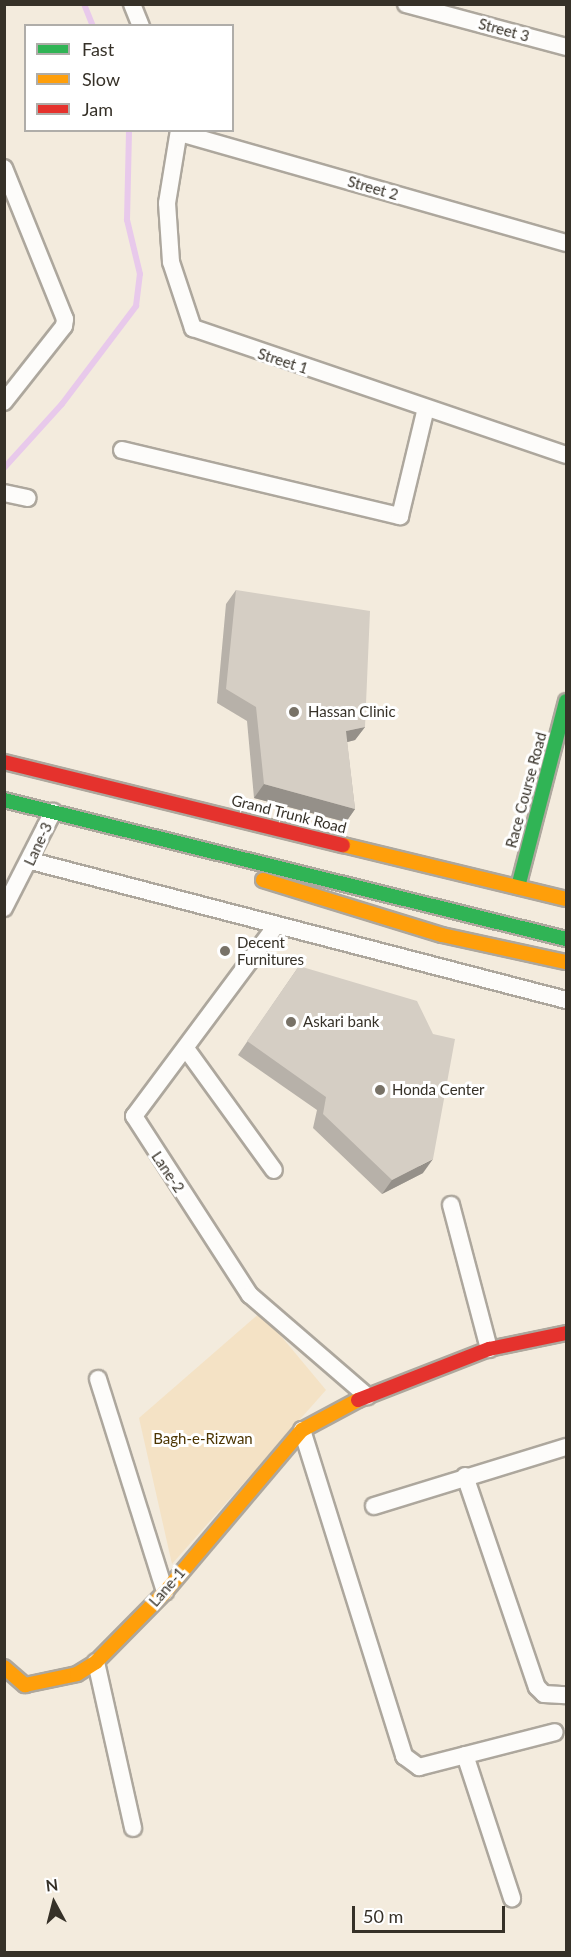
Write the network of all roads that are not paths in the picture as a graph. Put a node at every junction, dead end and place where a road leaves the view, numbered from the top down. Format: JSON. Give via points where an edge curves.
{"nodes":[{"id":1,"x":132,"y":4,"type":"edge"},
{"id":2,"x":406,"y":4,"type":"edge"},
{"id":3,"x":140,"y":24,"type":"edge"},
{"id":4,"x":567,"y":47,"type":"edge"},
{"id":5,"x":180,"y":132,"type":"edge"},
{"id":6,"x":4,"y":168,"type":"edge"},
{"id":7,"x":567,"y":243,"type":"edge"},
{"id":8,"x":4,"y":402,"type":"edge"},
{"id":9,"x":426,"y":408,"type":"junction"},
{"id":10,"x":122,"y":450,"type":"dead end"},
{"id":11,"x":567,"y":455,"type":"edge"},
{"id":12,"x":4,"y":493,"type":"edge"},
{"id":13,"x":27,"y":498,"type":"dead end"},
{"id":14,"x":567,"y":701,"type":"edge"},
{"id":15,"x":4,"y":762,"type":"edge"},
{"id":16,"x":4,"y":800,"type":"edge"},
{"id":17,"x":53,"y":812,"type":"junction"},
{"id":18,"x":146,"y":834,"type":"junction"},
{"id":19,"x":31,"y":861,"type":"junction"},
{"id":20,"x":518,"y":887,"type":"junction"},
{"id":21,"x":567,"y":899,"type":"edge"},
{"id":22,"x":4,"y":908,"type":"edge"},
{"id":23,"x":510,"y":924,"type":"junction"},
{"id":24,"x":275,"y":927,"type":"junction"},
{"id":25,"x":567,"y":939,"type":"edge"},
{"id":26,"x":567,"y":962,"type":"edge"},
{"id":27,"x":567,"y":1000,"type":"edge"},
{"id":28,"x":187,"y":1050,"type":"junction"},
{"id":29,"x":274,"y":1170,"type":"dead end"},
{"id":30,"x":451,"y":1205,"type":"dead end"},
{"id":31,"x":567,"y":1333,"type":"edge"},
{"id":32,"x":489,"y":1348,"type":"junction"},
{"id":33,"x":98,"y":1379,"type":"dead end"},
{"id":34,"x":368,"y":1396,"type":"junction"},
{"id":35,"x":302,"y":1430,"type":"junction"},
{"id":36,"x":567,"y":1447,"type":"edge"},
{"id":37,"x":465,"y":1476,"type":"junction"},
{"id":38,"x":374,"y":1506,"type":"dead end"},
{"id":39,"x":165,"y":1592,"type":"junction"},
{"id":40,"x":96,"y":1662,"type":"junction"},
{"id":41,"x":4,"y":1667,"type":"edge"},
{"id":42,"x":567,"y":1695,"type":"edge"},
{"id":43,"x":555,"y":1732,"type":"dead end"},
{"id":44,"x":465,"y":1755,"type":"junction"},
{"id":45,"x":133,"y":1828,"type":"dead end"},
{"id":46,"x":512,"y":1898,"type":"dead end"}],
"edges":[{"from":1,"to":3,"type":"street"},
{"from":2,"to":4,"type":"street","name":"Street 3"},
{"from":5,"to":7,"type":"street","name":"Street 2"},
{"from":5,"to":9,"type":"street","name":"Street 1","via":[[167,203],[171,262],[194,328]]},
{"from":6,"to":8,"type":"street","via":[[65,319],[64,326]]},
{"from":9,"to":10,"type":"street","via":[[400,516]]},
{"from":9,"to":11,"type":"street","name":"Street 1"},
{"from":12,"to":13,"type":"street"},
{"from":14,"to":20,"type":"main road","name":"Race Course Road"},
{"from":15,"to":20,"type":"main road","name":"Grand Trunk Road"},
{"from":16,"to":17,"type":"main road"},
{"from":17,"to":18,"type":"main road"},
{"from":17,"to":19,"type":"street","name":"Lane-3"},
{"from":18,"to":23,"type":"main road"},
{"from":18,"to":26,"type":"main road","via":[[300,894],[442,935]]},
{"from":19,"to":22,"type":"street","name":"Lane-3"},
{"from":19,"to":24,"type":"street"},
{"from":20,"to":21,"type":"main road","name":"Grand Trunk Road"},
{"from":20,"to":23,"type":"main road","name":"Race Course Road"},
{"from":23,"to":25,"type":"main road"},
{"from":24,"to":27,"type":"street"},
{"from":24,"to":28,"type":"street","name":"Lane-2"},
{"from":28,"to":29,"type":"street"},
{"from":28,"to":34,"type":"street","name":"Lane-2","via":[[134,1116],[138,1127],[250,1295]]},
{"from":30,"to":32,"type":"street"},
{"from":31,"to":32,"type":"main road","name":"Lane-1"},
{"from":32,"to":34,"type":"main road","name":"Lane-1"},
{"from":33,"to":39,"type":"street"},
{"from":34,"to":35,"type":"main road","name":"Lane-1"},
{"from":35,"to":39,"type":"main road","name":"Lane-1"},
{"from":35,"to":44,"type":"street","via":[[404,1756],[420,1767]]},
{"from":36,"to":37,"type":"street"},
{"from":37,"to":38,"type":"street"},
{"from":37,"to":42,"type":"street","via":[[537,1687],[544,1695]]},
{"from":39,"to":40,"type":"main road","name":"Lane-1"},
{"from":40,"to":41,"type":"main road","name":"Lane-1","via":[[77,1674],[26,1685]]},
{"from":40,"to":45,"type":"street"},
{"from":43,"to":44,"type":"street"},
{"from":44,"to":46,"type":"street"}]}
